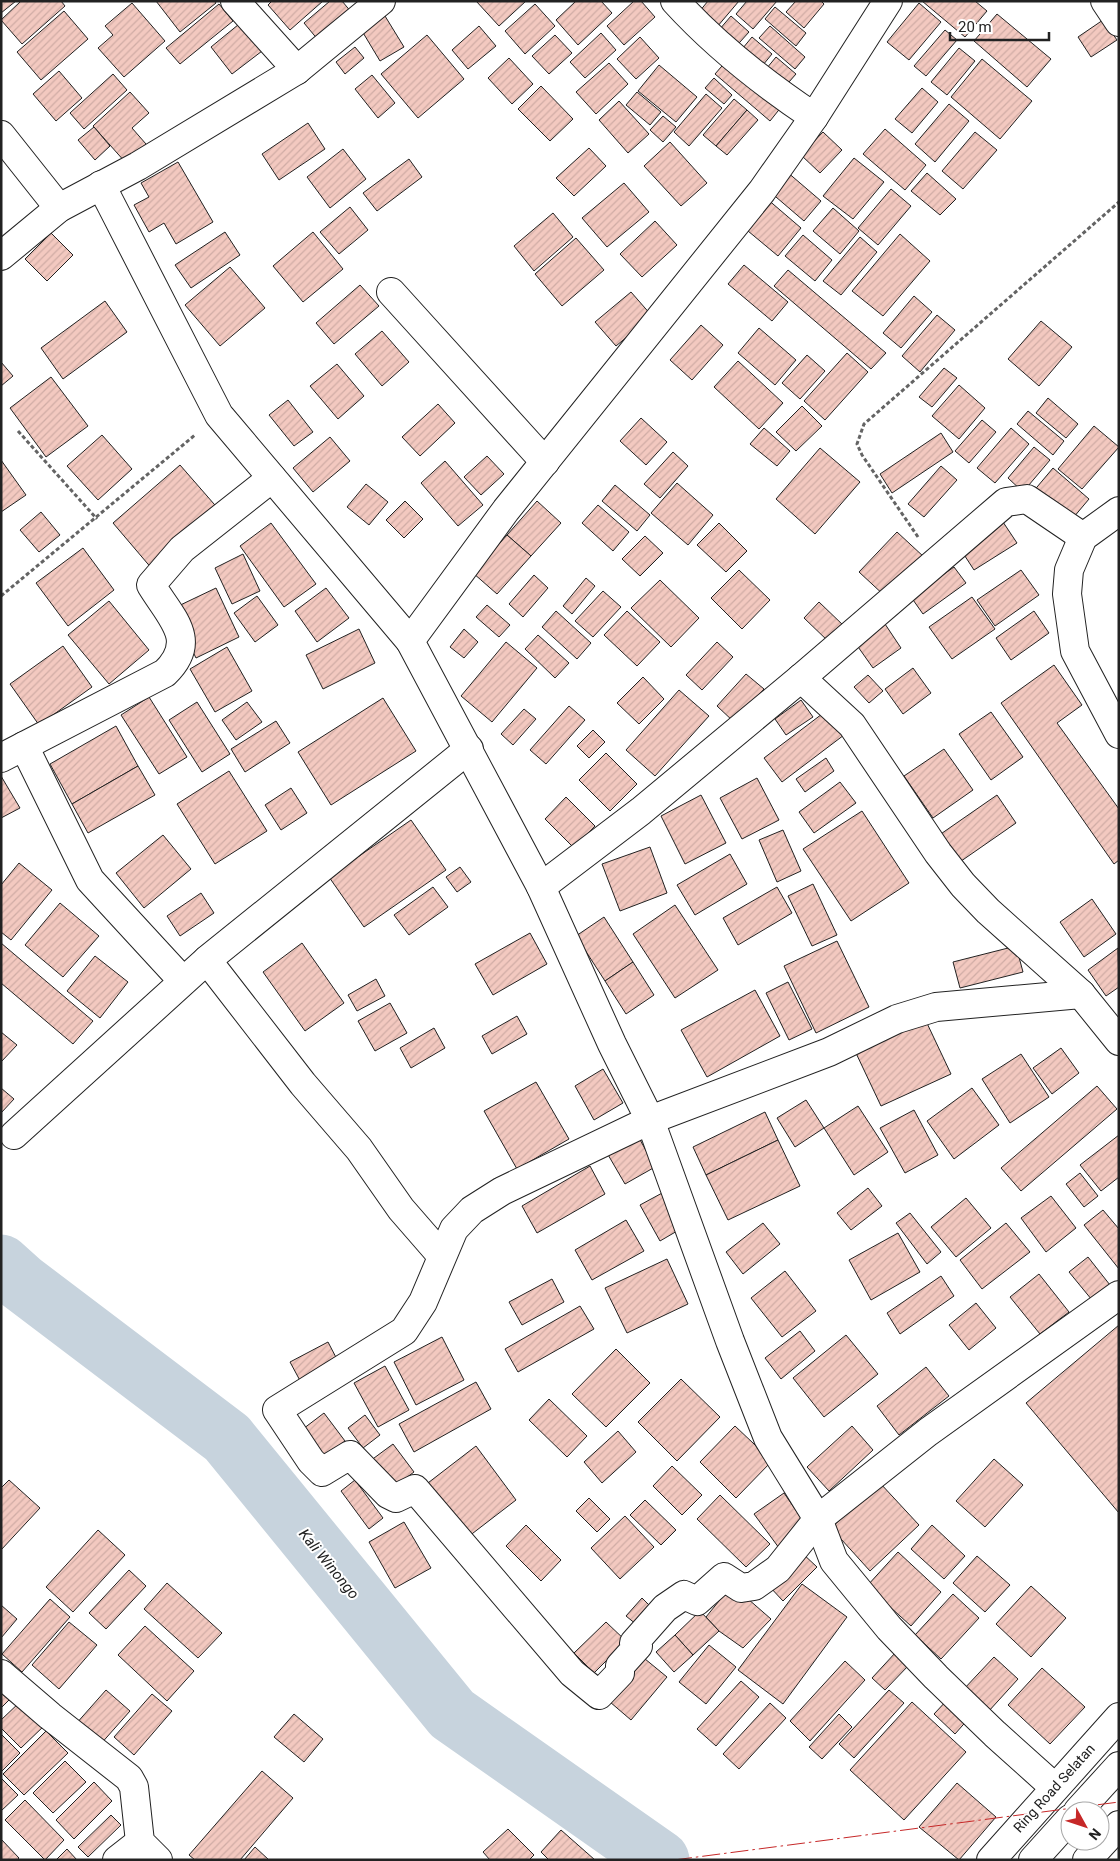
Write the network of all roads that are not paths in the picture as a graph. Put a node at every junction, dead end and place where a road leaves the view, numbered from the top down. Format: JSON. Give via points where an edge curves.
{"nodes":[{"id":1,"x":235,"y":1,"type":"edge"},
{"id":2,"x":381,"y":1,"type":"edge"},
{"id":3,"x":676,"y":1,"type":"edge"},
{"id":4,"x":888,"y":1,"type":"edge"},
{"id":5,"x":1105,"y":1,"type":"edge"},
{"id":6,"x":1119,"y":22,"type":"edge"},
{"id":7,"x":297,"y":70,"type":"junction"},
{"id":8,"x":814,"y":117,"type":"junction"},
{"id":9,"x":1,"y":135,"type":"edge"},
{"id":10,"x":101,"y":185,"type":"junction"},
{"id":11,"x":59,"y":208,"type":"junction"},
{"id":12,"x":1,"y":256,"type":"edge"},
{"id":13,"x":391,"y":292,"type":"dead end"},
{"id":14,"x":545,"y":462,"type":"junction"},
{"id":15,"x":272,"y":478,"type":"junction"},
{"id":16,"x":1119,"y":511,"type":"edge"},
{"id":17,"x":1083,"y":537,"type":"junction"},
{"id":18,"x":410,"y":641,"type":"junction"},
{"id":19,"x":801,"y":678,"type":"junction"},
{"id":20,"x":1119,"y":734,"type":"edge"},
{"id":21,"x":469,"y":749,"type":"junction"},
{"id":22,"x":13,"y":752,"type":"edge"},
{"id":23,"x":541,"y":887,"type":"junction"},
{"id":24,"x":207,"y":960,"type":"junction"},
{"id":25,"x":183,"y":981,"type":"junction"},
{"id":26,"x":1081,"y":994,"type":"junction"},
{"id":27,"x":1119,"y":1041,"type":"edge"},
{"id":28,"x":650,"y":1120,"type":"junction"},
{"id":29,"x":14,"y":1135,"type":"dead end"},
{"id":30,"x":441,"y":1255,"type":"junction"},
{"id":31,"x":1119,"y":1295,"type":"edge"},
{"id":32,"x":818,"y":1519,"type":"junction"},
{"id":33,"x":1,"y":1674,"type":"edge"},
{"id":34,"x":1119,"y":1718,"type":"edge"},
{"id":35,"x":1119,"y":1766,"type":"edge"},
{"id":36,"x":1054,"y":1787,"type":"junction"},
{"id":37,"x":1087,"y":1801,"type":"edge"},
{"id":38,"x":1119,"y":1825,"type":"edge"},
{"id":39,"x":1060,"y":1830,"type":"edge"},
{"id":40,"x":149,"y":1851,"type":"edge"},
{"id":41,"x":117,"y":1860,"type":"edge"},
{"id":42,"x":991,"y":1860,"type":"edge"},
{"id":43,"x":1033,"y":1860,"type":"edge"},
{"id":44,"x":1087,"y":1860,"type":"edge"}],
"edges":[{"from":1,"to":7,"type":"main road"},
{"from":2,"to":7,"type":"main road"},
{"from":3,"to":8,"type":"main road","via":[[700,28],[743,66]]},
{"from":4,"to":8,"type":"main road"},
{"from":5,"to":6,"type":"main road"},
{"from":7,"to":10,"type":"main road"},
{"from":8,"to":14,"type":"main road","via":[[762,191]]},
{"from":9,"to":11,"type":"main road"},
{"from":10,"to":11,"type":"main road"},
{"from":10,"to":15,"type":"main road","via":[[219,415]]},
{"from":11,"to":12,"type":"main road"},
{"from":13,"to":14,"type":"main road"},
{"from":14,"to":18,"type":"main road"},
{"from":15,"to":18,"type":"main road"},
{"from":15,"to":22,"type":"main road","via":[[182,549],[151,585],[180,632],[183,644],[175,663],[165,673]]},
{"from":16,"to":17,"type":"main road"},
{"from":17,"to":19,"type":"main road","via":[[1027,499],[1006,502]]},
{"from":17,"to":20,"type":"main road","via":[[1069,570],[1067,594],[1075,651]]},
{"from":18,"to":21,"type":"main road"},
{"from":19,"to":23,"type":"main road","via":[[641,811]]},
{"from":19,"to":26,"type":"main road","via":[[852,725],[963,885]]},
{"from":21,"to":23,"type":"main road"},
{"from":21,"to":24,"type":"main road"},
{"from":22,"to":25,"type":"main road","via":[[90,880]]},
{"from":23,"to":28,"type":"main road"},
{"from":24,"to":25,"type":"main road"},
{"from":24,"to":30,"type":"main road"},
{"from":25,"to":29,"type":"main road"},
{"from":26,"to":27,"type":"main road"},
{"from":26,"to":28,"type":"main road","via":[[936,1007],[897,1019],[829,1052]]},
{"from":28,"to":30,"type":"main road","via":[[502,1191],[472,1210],[454,1228]]},
{"from":28,"to":32,"type":"main road","via":[[768,1438]]},
{"from":30,"to":32,"type":"main road","via":[[422,1302],[404,1330],[277,1410],[322,1472],[350,1455],[388,1494],[396,1498],[416,1489],[572,1674],[599,1695],[620,1673],[620,1666],[638,1646],[634,1643],[665,1608],[684,1595],[697,1602],[724,1577],[742,1588],[754,1586],[778,1568]]},
{"from":31,"to":32,"type":"main road","via":[[928,1432]]},
{"from":32,"to":36,"type":"main road","via":[[834,1561],[888,1628],[994,1734]]},
{"from":33,"to":40,"type":"main road","via":[[129,1778]]},
{"from":34,"to":36,"type":"main road","name":"Ring Road Selatan"},
{"from":35,"to":37,"type":"main road"},
{"from":36,"to":42,"type":"main road","name":"Ring Road Selatan"},
{"from":38,"to":44,"type":"main road"},
{"from":39,"to":43,"type":"main road"},
{"from":40,"to":41,"type":"main road"}]}
